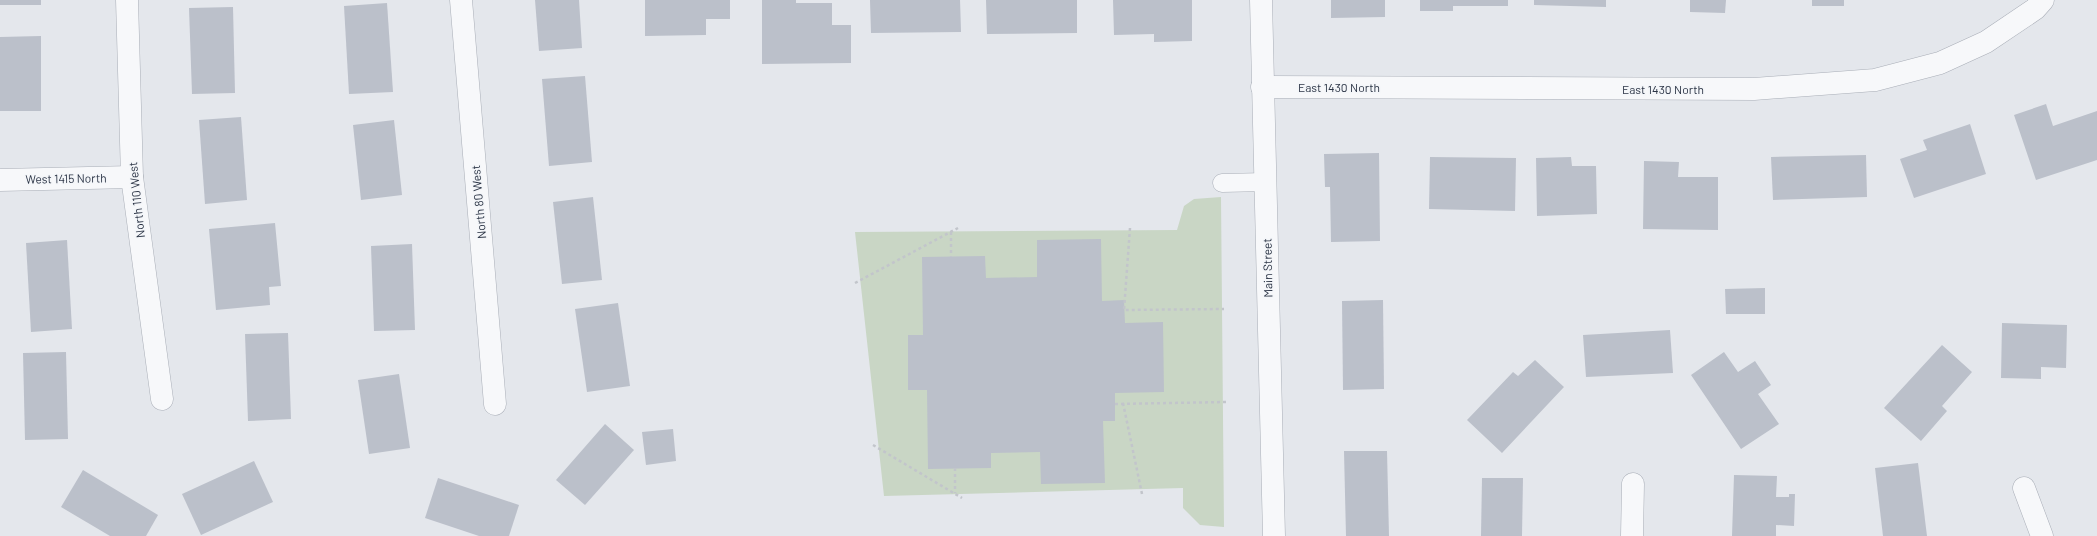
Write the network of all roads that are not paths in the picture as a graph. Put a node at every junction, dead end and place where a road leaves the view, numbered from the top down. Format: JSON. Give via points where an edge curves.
{"nodes":[{"id":1,"x":127,"y":0,"type":"edge"},
{"id":2,"x":461,"y":0,"type":"edge"},
{"id":3,"x":1261,"y":0,"type":"edge"},
{"id":4,"x":2044,"y":0,"type":"edge"},
{"id":5,"x":1262,"y":87,"type":"junction"},
{"id":6,"x":132,"y":177,"type":"junction"},
{"id":7,"x":0,"y":180,"type":"edge"},
{"id":8,"x":1265,"y":182,"type":"junction"},
{"id":9,"x":1222,"y":183,"type":"dead end"},
{"id":10,"x":162,"y":399,"type":"dead end"},
{"id":11,"x":495,"y":404,"type":"dead end"},
{"id":12,"x":1633,"y":484,"type":"dead end"},
{"id":13,"x":2024,"y":488,"type":"dead end"},
{"id":14,"x":1274,"y":536,"type":"edge"},
{"id":15,"x":1632,"y":536,"type":"edge"},
{"id":16,"x":2042,"y":536,"type":"edge"}],
"edges":[{"from":1,"to":6,"type":"street","name":"North 110 West"},
{"from":2,"to":11,"type":"street","name":"North 80 West"},
{"from":3,"to":5,"type":"street","name":"Main Street"},
{"from":4,"to":5,"type":"street","name":"East 1430 North","via":[[2035,9],[1986,42],[1940,63],[1875,80],[1754,89]]},
{"from":5,"to":8,"type":"street","name":"Main Street"},
{"from":6,"to":7,"type":"street","name":"West 1415 North"},
{"from":6,"to":10,"type":"street","name":"North 110 West"},
{"from":8,"to":9,"type":"lane"},
{"from":8,"to":14,"type":"street","name":"Main Street"},
{"from":12,"to":15,"type":"street"},
{"from":13,"to":16,"type":"street"}]}
